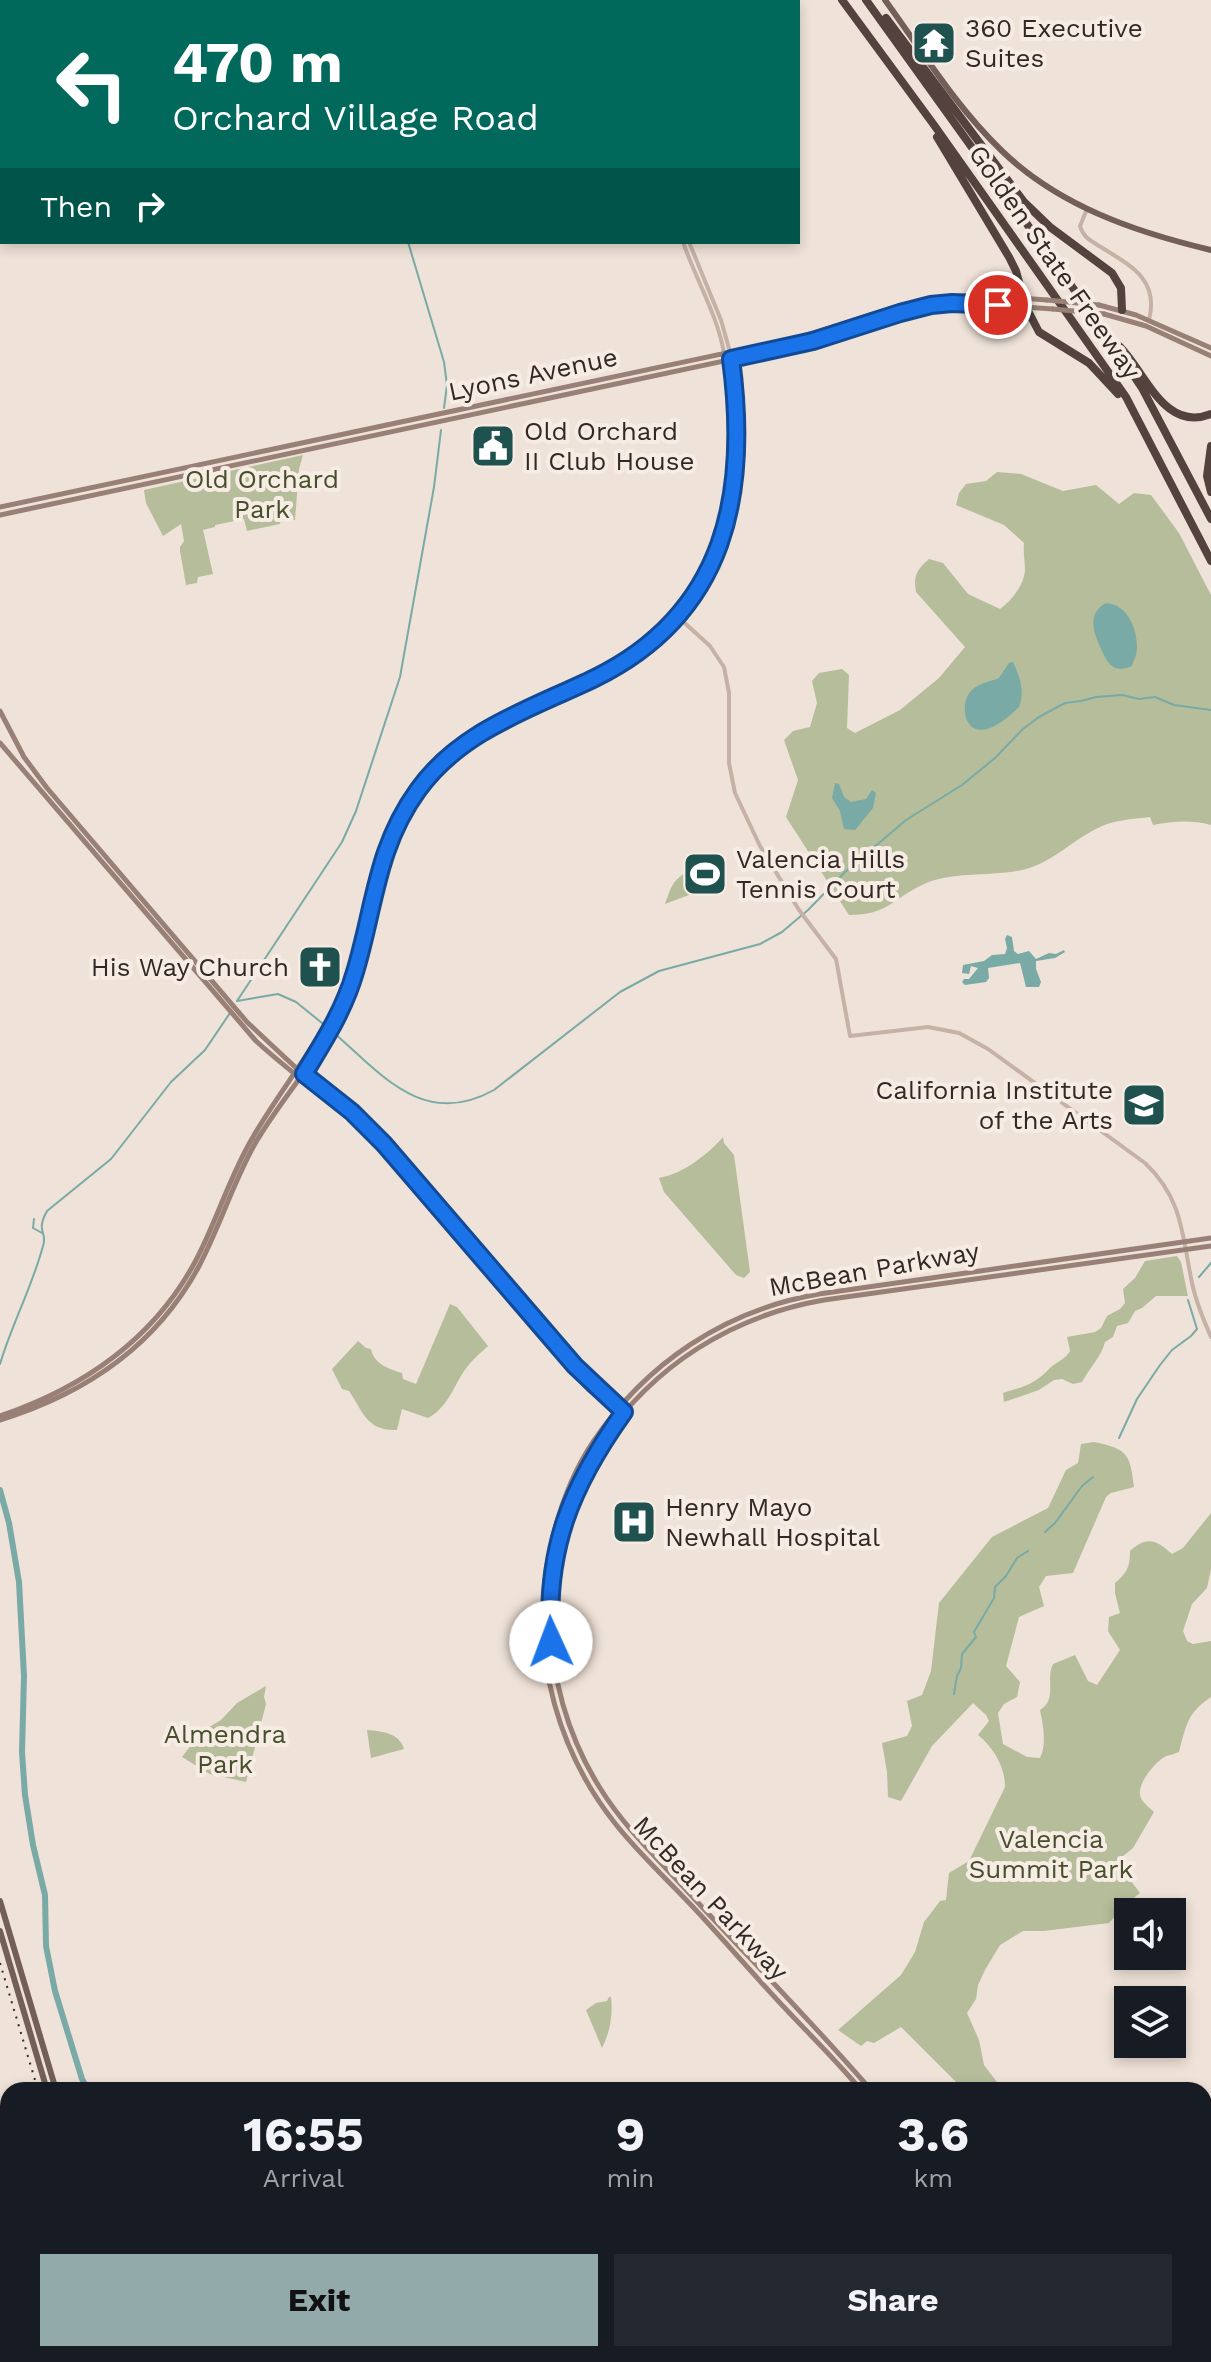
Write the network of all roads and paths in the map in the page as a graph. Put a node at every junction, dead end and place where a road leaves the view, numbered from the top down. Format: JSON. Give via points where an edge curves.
{"nodes":[{"id":1,"x":842,"y":0,"type":"edge"},
{"id":2,"x":868,"y":0,"type":"edge"},
{"id":3,"x":885,"y":0,"type":"edge"},
{"id":4,"x":934,"y":125,"type":"junction"},
{"id":5,"x":1087,"y":209,"type":"junction"},
{"id":6,"x":687,"y":245,"type":"edge"},
{"id":7,"x":1003,"y":249,"type":"junction"},
{"id":8,"x":1211,"y":250,"type":"edge"},
{"id":9,"x":966,"y":295,"type":"junction"},
{"id":10,"x":982,"y":296,"type":"junction"},
{"id":11,"x":930,"y":302,"type":"junction"},
{"id":12,"x":1025,"y":302,"type":"junction"},
{"id":13,"x":952,"y":303,"type":"junction"},
{"id":14,"x":1122,"y":310,"type":"junction"},
{"id":15,"x":1148,"y":323,"type":"junction"},
{"id":16,"x":1106,"y":334,"type":"junction"},
{"id":17,"x":1211,"y":348,"type":"edge"},
{"id":18,"x":728,"y":356,"type":"junction"},
{"id":19,"x":1211,"y":356,"type":"edge"},
{"id":20,"x":672,"y":365,"type":"junction"},
{"id":21,"x":648,"y":377,"type":"junction"},
{"id":22,"x":1134,"y":412,"type":"junction"},
{"id":23,"x":1211,"y":414,"type":"edge"},
{"id":24,"x":1211,"y":446,"type":"edge"},
{"id":25,"x":1211,"y":492,"type":"edge"},
{"id":26,"x":23,"y":502,"type":"junction"},
{"id":27,"x":0,"y":507,"type":"edge"},
{"id":28,"x":22,"y":511,"type":"junction"},
{"id":29,"x":0,"y":515,"type":"edge"},
{"id":30,"x":1211,"y":519,"type":"edge"},
{"id":31,"x":1211,"y":561,"type":"edge"},
{"id":32,"x":677,"y":616,"type":"junction"},
{"id":33,"x":0,"y":711,"type":"edge"},
{"id":34,"x":0,"y":743,"type":"edge"},
{"id":35,"x":213,"y":987,"type":"junction"},
{"id":36,"x":331,"y":1022,"type":"junction"},
{"id":37,"x":299,"y":1074,"type":"junction"},
{"id":38,"x":1211,"y":1238,"type":"edge"},
{"id":39,"x":1185,"y":1241,"type":"junction"},
{"id":40,"x":1211,"y":1246,"type":"edge"},
{"id":41,"x":1186,"y":1250,"type":"junction"},
{"id":42,"x":1091,"y":1259,"type":"junction"},
{"id":43,"x":702,"y":1336,"type":"junction"},
{"id":44,"x":1211,"y":1337,"type":"edge"},
{"id":45,"x":697,"y":1347,"type":"junction"},
{"id":46,"x":619,"y":1412,"type":"junction"},
{"id":47,"x":0,"y":1418,"type":"edge"},
{"id":48,"x":0,"y":1901,"type":"edge"},
{"id":49,"x":0,"y":1931,"type":"edge"},
{"id":50,"x":753,"y":1973,"type":"junction"},
{"id":51,"x":779,"y":1989,"type":"junction"},
{"id":52,"x":774,"y":1996,"type":"junction"},
{"id":53,"x":791,"y":2001,"type":"junction"},
{"id":54,"x":45,"y":2082,"type":"edge"},
{"id":55,"x":54,"y":2082,"type":"edge"},
{"id":56,"x":854,"y":2082,"type":"edge"},
{"id":57,"x":864,"y":2082,"type":"edge"}],
"edges":[{"from":1,"to":4,"type":"highway","name":"Golden State Freeway"},
{"from":2,"to":14,"type":"highway","via":[[1024,202],[1112,273],[1121,288]]},
{"from":2,"to":16,"type":"highway","name":"Golden State Freeway"},
{"from":3,"to":5,"type":"main road","via":[[994,143],[1038,180]]},
{"from":4,"to":7,"type":"highway"},
{"from":4,"to":22,"type":"highway","name":"Golden State Freeway"},
{"from":5,"to":8,"type":"main road"},
{"from":5,"to":15,"type":"street","via":[[1080,226],[1085,236],[1144,279],[1150,294]]},
{"from":6,"to":18,"type":"street","via":[[721,320]]},
{"from":7,"to":10,"type":"highway","via":[[1016,288],[1009,294]]},
{"from":7,"to":12,"type":"highway"},
{"from":9,"to":10,"type":"main road","name":"Lyons Avenue"},
{"from":9,"to":11,"type":"main road","name":"Lyons Avenue"},
{"from":9,"to":13,"type":"main road"},
{"from":10,"to":12,"type":"main road","name":"Lyons Avenue"},
{"from":11,"to":13,"type":"main road","name":"Lyons Avenue"},
{"from":11,"to":18,"type":"main road","name":"Lyons Avenue","via":[[901,305]]},
{"from":11,"to":18,"type":"main road","name":"Lyons Avenue","via":[[813,341]]},
{"from":12,"to":13,"type":"main road","name":"Lyons Avenue"},
{"from":12,"to":14,"type":"main road","name":"Lyons Avenue","bridge":true,"via":[[1074,302]]},
{"from":12,"to":15,"type":"main road","name":"Lyons Avenue","bridge":true},
{"from":12,"to":22,"type":"highway","via":[[1039,332],[1089,363]]},
{"from":14,"to":15,"type":"main road","name":"Lyons Avenue"},
{"from":15,"to":17,"type":"main road"},
{"from":15,"to":19,"type":"main road"},
{"from":16,"to":23,"type":"highway","via":[[1172,412],[1188,418]]},
{"from":16,"to":30,"type":"highway","name":"Golden State Freeway","via":[[1149,399]]},
{"from":18,"to":20,"type":"main road","name":"Lyons Avenue"},
{"from":18,"to":21,"type":"main road","name":"Lyons Avenue"},
{"from":18,"to":32,"type":"main road","via":[[735,388],[736,464],[729,515],[708,570]]},
{"from":18,"to":36,"type":"main road","via":[[727,495],[714,542],[695,582],[665,620],[621,657],[477,728],[419,779],[382,841]]},
{"from":20,"to":21,"type":"main road"},
{"from":20,"to":26,"type":"main road","name":"Lyons Avenue"},
{"from":21,"to":28,"type":"main road","name":"Lyons Avenue"},
{"from":22,"to":31,"type":"highway","name":"Golden State Freeway"},
{"from":24,"to":25,"type":"highway"},
{"from":26,"to":27,"type":"main road","name":"Lyons Avenue"},
{"from":26,"to":28,"type":"main road"},
{"from":28,"to":29,"type":"main road","name":"Lyons Avenue"},
{"from":32,"to":36,"type":"main road","via":[[621,664],[489,727],[429,777],[386,849],[356,970]]},
{"from":32,"to":39,"type":"street","via":[[724,667],[735,793],[760,846],[836,959],[850,1036],[928,1027],[974,1039],[1155,1173],[1176,1205]]},
{"from":33,"to":35,"type":"main road","via":[[41,780]]},
{"from":34,"to":35,"type":"main road"},
{"from":35,"to":37,"type":"main road"},
{"from":36,"to":37,"type":"main road"},
{"from":36,"to":37,"type":"main road","via":[[327,1037]]},
{"from":37,"to":46,"type":"main road","via":[[352,1112],[384,1144]]},
{"from":37,"to":47,"type":"main road","via":[[257,1140],[181,1296],[141,1344],[73,1391]]},
{"from":38,"to":39,"type":"main road","name":"McBean Parkway"},
{"from":39,"to":41,"type":"street"},
{"from":39,"to":42,"type":"main road","name":"McBean Parkway"},
{"from":40,"to":41,"type":"main road","name":"McBean Parkway"},
{"from":41,"to":42,"type":"main road","name":"McBean Parkway"},
{"from":41,"to":44,"type":"street","via":[[1195,1296]]},
{"from":42,"to":43,"type":"main road","name":"McBean Parkway","via":[[802,1297],[759,1309]]},
{"from":42,"to":45,"type":"main road","name":"McBean Parkway","via":[[799,1305],[742,1323]]},
{"from":43,"to":45,"type":"main road"},
{"from":43,"to":46,"type":"main road","name":"McBean Parkway","via":[[663,1363]]},
{"from":45,"to":46,"type":"main road","name":"McBean Parkway"},
{"from":46,"to":50,"type":"main road","name":"McBean Parkway","via":[[575,1474],[554,1533],[542,1619],[552,1695],[577,1764],[615,1823]]},
{"from":46,"to":51,"type":"main road","name":"McBean Parkway","via":[[568,1510],[556,1556],[550,1624],[561,1699],[576,1744],[608,1801]]},
{"from":48,"to":55,"type":"main road"},
{"from":49,"to":54,"type":"main road"},
{"from":50,"to":51,"type":"main road","via":[[772,1990]]},
{"from":50,"to":52,"type":"main road","name":"McBean Parkway"},
{"from":51,"to":53,"type":"main road","name":"McBean Parkway"},
{"from":52,"to":53,"type":"main road"},
{"from":52,"to":56,"type":"main road","name":"McBean Parkway"},
{"from":53,"to":57,"type":"main road","name":"McBean Parkway"}]}
